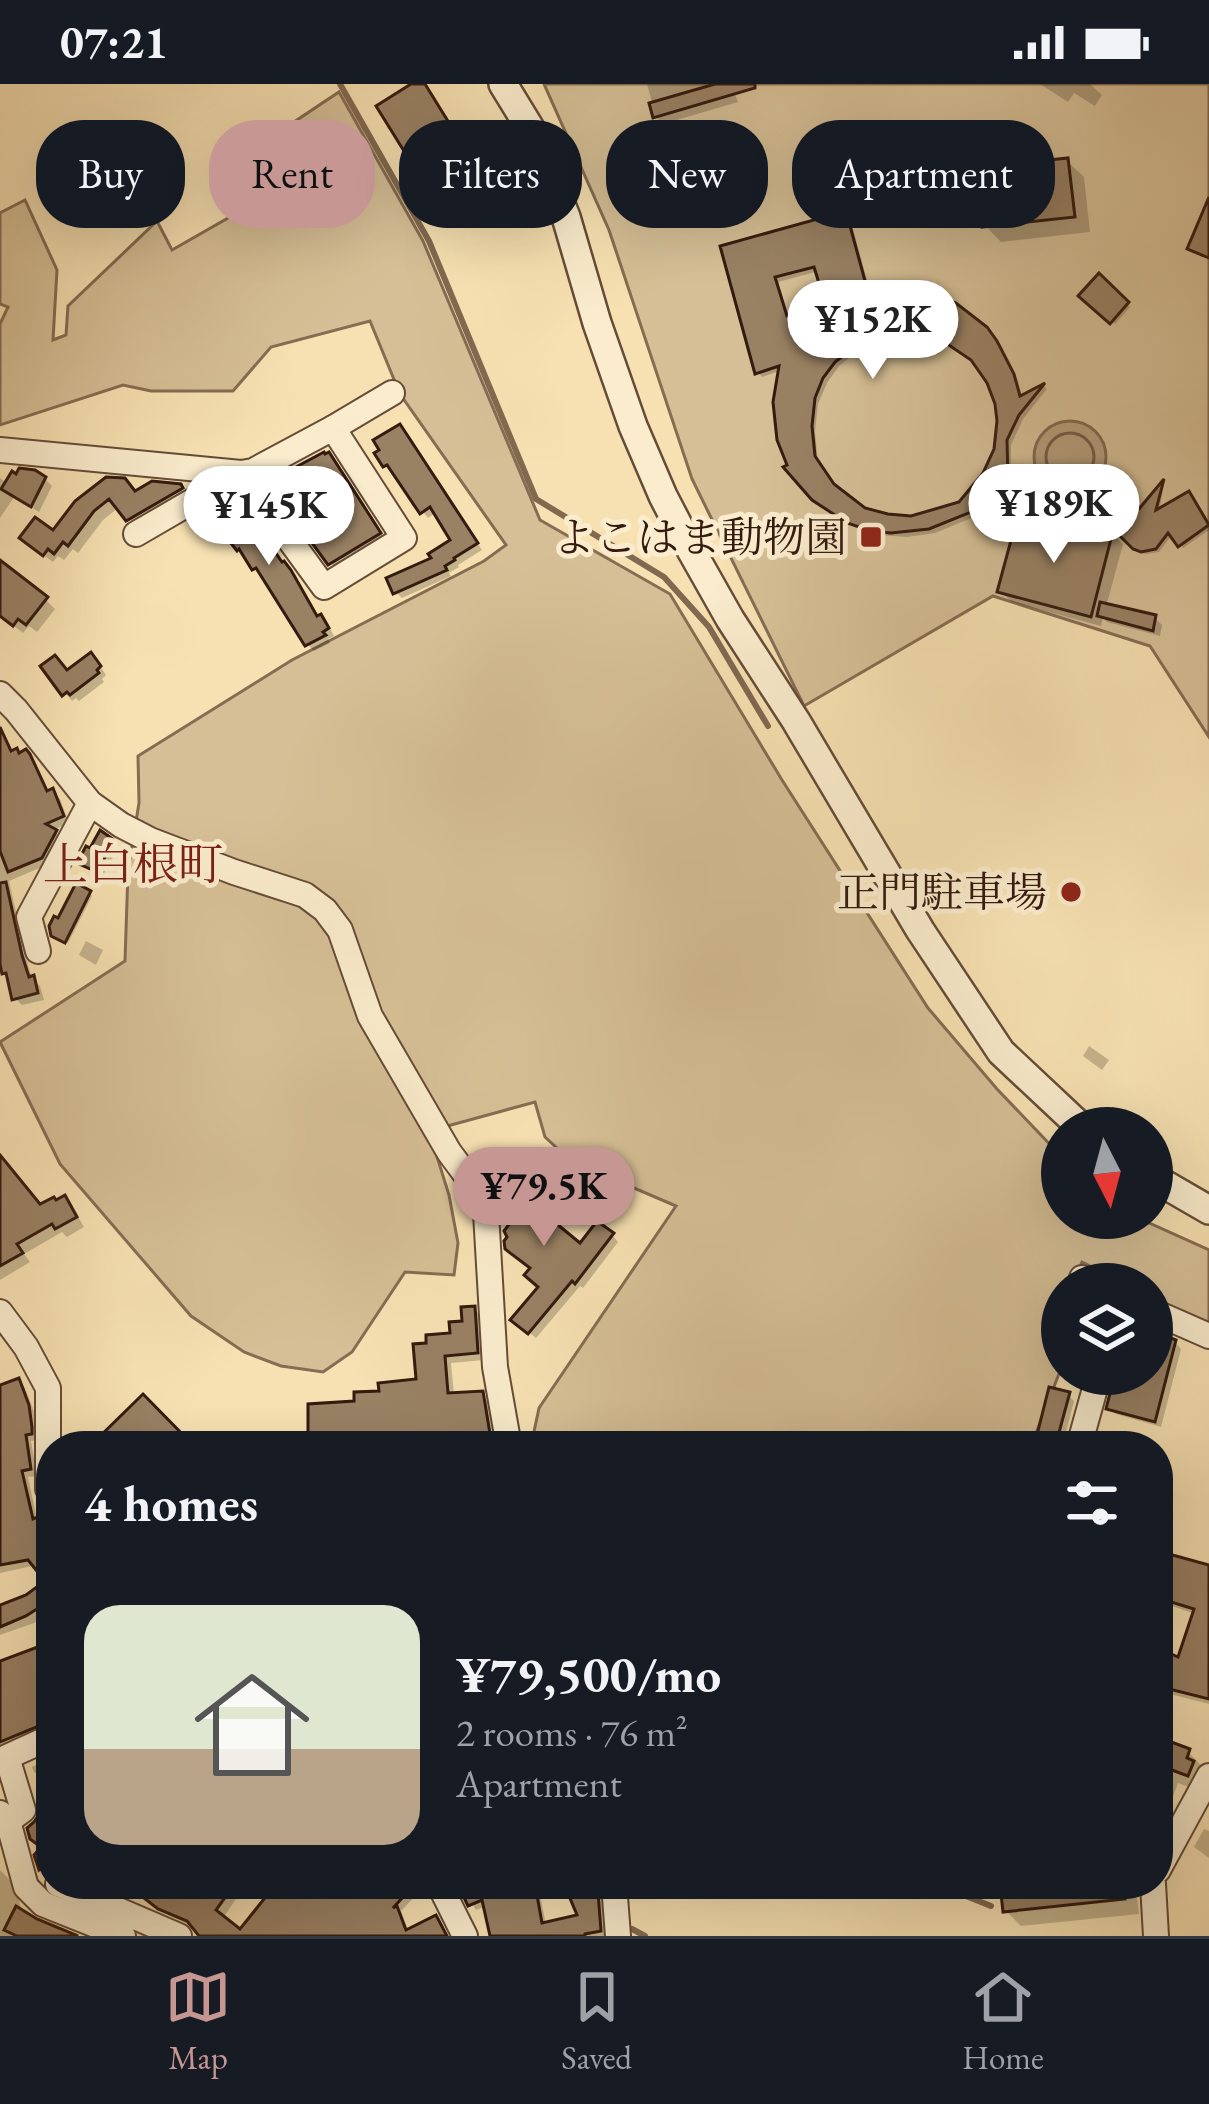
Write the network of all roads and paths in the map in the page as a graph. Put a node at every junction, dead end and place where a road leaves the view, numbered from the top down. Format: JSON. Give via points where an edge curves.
{"nodes":[{"id":1,"x":503,"y":84,"type":"edge"},
{"id":2,"x":392,"y":393,"type":"dead end"},
{"id":3,"x":333,"y":428,"type":"junction"},
{"id":4,"x":0,"y":450,"type":"edge"},
{"id":5,"x":241,"y":473,"type":"junction"},
{"id":6,"x":136,"y":534,"type":"dead end"},
{"id":7,"x":0,"y":694,"type":"edge"},
{"id":8,"x":91,"y":803,"type":"junction"},
{"id":9,"x":38,"y":952,"type":"dead end"},
{"id":10,"x":1060,"y":1107,"type":"edge"},
{"id":11,"x":1173,"y":1189,"type":"edge"},
{"id":12,"x":1209,"y":1210,"type":"edge"},
{"id":13,"x":0,"y":1312,"type":"edge"},
{"id":14,"x":1173,"y":1320,"type":"edge"},
{"id":15,"x":1209,"y":1336,"type":"edge"},
{"id":16,"x":1093,"y":1395,"type":"edge"},
{"id":17,"x":48,"y":1431,"type":"edge"},
{"id":18,"x":506,"y":1431,"type":"edge"},
{"id":19,"x":1083,"y":1431,"type":"edge"},
{"id":20,"x":36,"y":1744,"type":"edge"},
{"id":21,"x":1209,"y":1777,"type":"edge"},
{"id":22,"x":1202,"y":1804,"type":"edge"},
{"id":23,"x":4,"y":1817,"type":"edge"},
{"id":24,"x":1173,"y":1848,"type":"edge"},
{"id":25,"x":36,"y":1869,"type":"edge"},
{"id":26,"x":44,"y":1899,"type":"edge"},
{"id":27,"x":84,"y":1899,"type":"edge"},
{"id":28,"x":446,"y":1899,"type":"edge"},
{"id":29,"x":615,"y":1899,"type":"edge"},
{"id":30,"x":1154,"y":1899,"type":"edge"},
{"id":31,"x":123,"y":1936,"type":"edge"},
{"id":32,"x":179,"y":1936,"type":"edge"},
{"id":33,"x":465,"y":1936,"type":"edge"},
{"id":34,"x":618,"y":1936,"type":"edge"},
{"id":35,"x":1156,"y":1936,"type":"edge"}],
"edges":[{"from":1,"to":10,"type":"street","via":[[533,133],[633,426],[691,550],[920,930],[1001,1052]]},
{"from":2,"to":3,"type":"street"},
{"from":3,"to":5,"type":"street"},
{"from":3,"to":5,"type":"street","via":[[404,538],[324,587]]},
{"from":4,"to":5,"type":"street"},
{"from":5,"to":6,"type":"street"},
{"from":7,"to":8,"type":"street"},
{"from":8,"to":9,"type":"street","via":[[29,916]]},
{"from":8,"to":18,"type":"street","via":[[150,840],[305,895],[340,930],[370,1016],[486,1213]]},
{"from":11,"to":12,"type":"street"},
{"from":13,"to":17,"type":"street","via":[[48,1388]]},
{"from":14,"to":15,"type":"street"},
{"from":16,"to":19,"type":"street"},
{"from":20,"to":23,"type":"street","via":[[7,1757],[23,1810]]},
{"from":21,"to":22,"type":"street"},
{"from":22,"to":24,"type":"street"},
{"from":23,"to":25,"type":"street"},
{"from":26,"to":31,"type":"street"},
{"from":27,"to":32,"type":"street"},
{"from":28,"to":33,"type":"street"},
{"from":29,"to":34,"type":"street"},
{"from":30,"to":35,"type":"street"}]}
